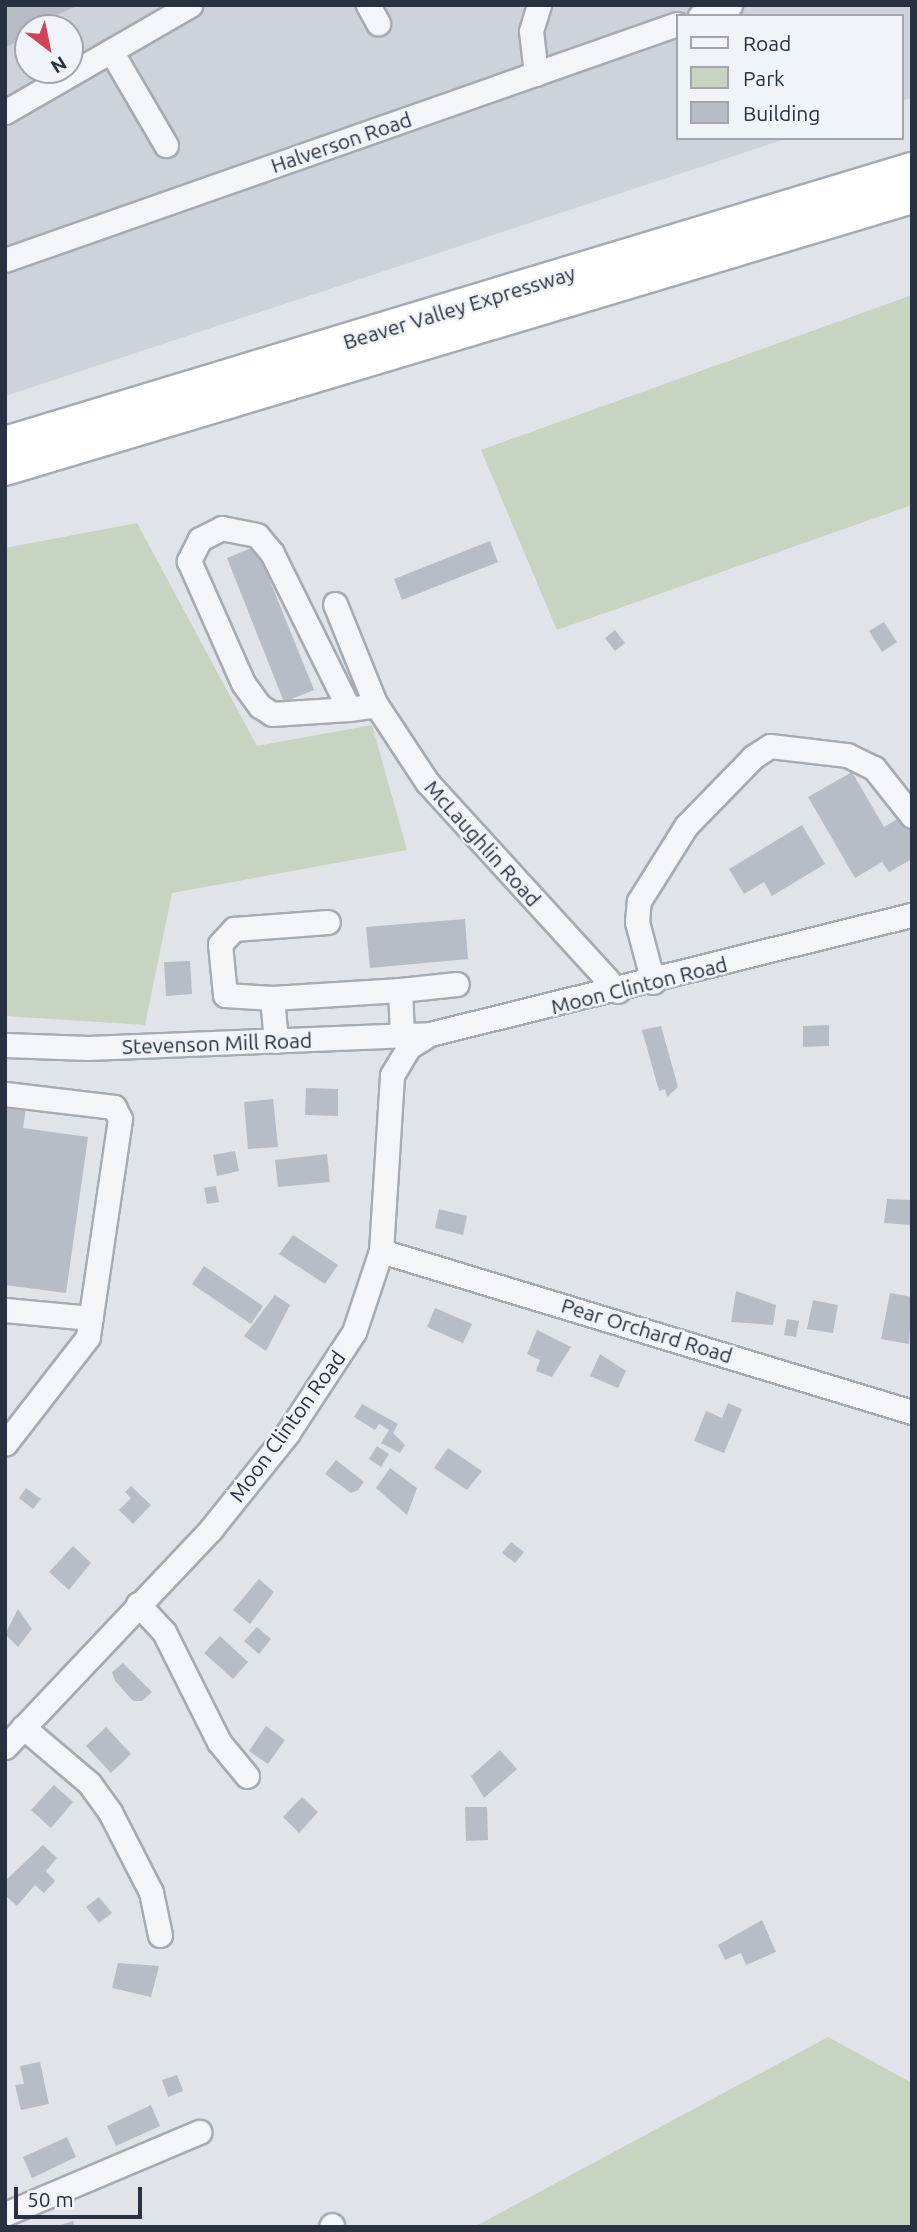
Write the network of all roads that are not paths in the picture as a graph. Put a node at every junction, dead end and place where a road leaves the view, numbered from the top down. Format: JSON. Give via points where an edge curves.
{"nodes":[{"id":1,"x":190,"y":5,"type":"edge"},
{"id":2,"x":539,"y":5,"type":"edge"},
{"id":3,"x":730,"y":5,"type":"edge"},
{"id":4,"x":705,"y":14,"type":"edge"},
{"id":5,"x":676,"y":24,"type":"edge"},
{"id":6,"x":111,"y":51,"type":"junction"},
{"id":7,"x":536,"y":74,"type":"junction"},
{"id":8,"x":5,"y":112,"type":"edge"},
{"id":9,"x":166,"y":145,"type":"dead end"},
{"id":10,"x":912,"y":169,"type":"edge"},
{"id":11,"x":912,"y":197,"type":"edge"},
{"id":12,"x":5,"y":260,"type":"edge"},
{"id":13,"x":5,"y":443,"type":"edge"},
{"id":14,"x":5,"y":469,"type":"edge"},
{"id":15,"x":335,"y":604,"type":"dead end"},
{"id":16,"x":376,"y":705,"type":"junction"},
{"id":17,"x":349,"y":709,"type":"junction"},
{"id":18,"x":912,"y":816,"type":"edge"},
{"id":19,"x":912,"y":915,"type":"edge"},
{"id":20,"x":328,"y":922,"type":"dead end"},
{"id":21,"x":653,"y":982,"type":"junction"},
{"id":22,"x":457,"y":984,"type":"dead end"},
{"id":23,"x":400,"y":990,"type":"junction"},
{"id":24,"x":618,"y":991,"type":"junction"},
{"id":25,"x":272,"y":998,"type":"junction"},
{"id":26,"x":430,"y":1034,"type":"junction"},
{"id":27,"x":402,"y":1035,"type":"junction"},
{"id":28,"x":276,"y":1041,"type":"junction"},
{"id":29,"x":5,"y":1045,"type":"edge"},
{"id":30,"x":5,"y":1094,"type":"edge"},
{"id":31,"x":381,"y":1251,"type":"junction"},
{"id":32,"x":5,"y":1310,"type":"edge"},
{"id":33,"x":91,"y":1318,"type":"junction"},
{"id":34,"x":912,"y":1412,"type":"edge"},
{"id":35,"x":5,"y":1444,"type":"edge"},
{"id":36,"x":138,"y":1604,"type":"junction"},
{"id":37,"x":23,"y":1727,"type":"junction"},
{"id":38,"x":5,"y":1747,"type":"edge"},
{"id":39,"x":247,"y":1776,"type":"dead end"},
{"id":40,"x":160,"y":1936,"type":"dead end"},
{"id":41,"x":199,"y":2132,"type":"dead end"},
{"id":42,"x":5,"y":2214,"type":"edge"}],
"edges":[{"from":1,"to":6,"type":"street"},
{"from":2,"to":7,"type":"street","via":[[531,31]]},
{"from":3,"to":4,"type":"street"},
{"from":5,"to":7,"type":"street","name":"Halverson Road"},
{"from":6,"to":8,"type":"street"},
{"from":6,"to":9,"type":"street"},
{"from":7,"to":12,"type":"street","name":"Halverson Road"},
{"from":10,"to":13,"type":"highway","name":"Beaver Valley Expressway"},
{"from":11,"to":14,"type":"highway","name":"Beaver Valley Expressway"},
{"from":15,"to":16,"type":"street","name":"McLaughlin Road"},
{"from":16,"to":17,"type":"street"},
{"from":16,"to":24,"type":"street","name":"McLaughlin Road","via":[[442,803]]},
{"from":17,"to":17,"type":"street","via":[[272,714],[260,706],[243,683],[189,561],[200,539],[222,527],[257,535],[272,553]]},
{"from":18,"to":21,"type":"street","via":[[874,768],[847,755],[770,746],[753,757],[686,826],[639,901],[637,922]]},
{"from":19,"to":21,"type":"street","name":"Moon Clinton Road"},
{"from":20,"to":25,"type":"street","via":[[234,929],[220,944],[225,995]]},
{"from":21,"to":24,"type":"street","name":"Moon Clinton Road"},
{"from":22,"to":23,"type":"street"},
{"from":23,"to":25,"type":"street"},
{"from":23,"to":27,"type":"street"},
{"from":24,"to":26,"type":"street","name":"Moon Clinton Road"},
{"from":25,"to":28,"type":"street"},
{"from":26,"to":27,"type":"street","name":"Stevenson Mill Road"},
{"from":26,"to":31,"type":"street","name":"Moon Clinton Road","via":[[409,1047],[392,1075]]},
{"from":27,"to":28,"type":"street","name":"Stevenson Mill Road"},
{"from":28,"to":29,"type":"street","name":"Stevenson Mill Road"},
{"from":30,"to":33,"type":"street","via":[[114,1107],[120,1119]]},
{"from":31,"to":34,"type":"street","name":"Pear Orchard Road"},
{"from":31,"to":36,"type":"street","name":"Moon Clinton Road","via":[[366,1303],[327,1377],[218,1520]]},
{"from":32,"to":33,"type":"street"},
{"from":33,"to":35,"type":"street","via":[[88,1337]]},
{"from":36,"to":37,"type":"street","name":"Moon Clinton Road"},
{"from":36,"to":39,"type":"street","via":[[164,1632],[214,1734]]},
{"from":37,"to":38,"type":"street","name":"Moon Clinton Road"},
{"from":37,"to":40,"type":"street","via":[[89,1783],[110,1812],[151,1892]]},
{"from":41,"to":42,"type":"street"}]}
